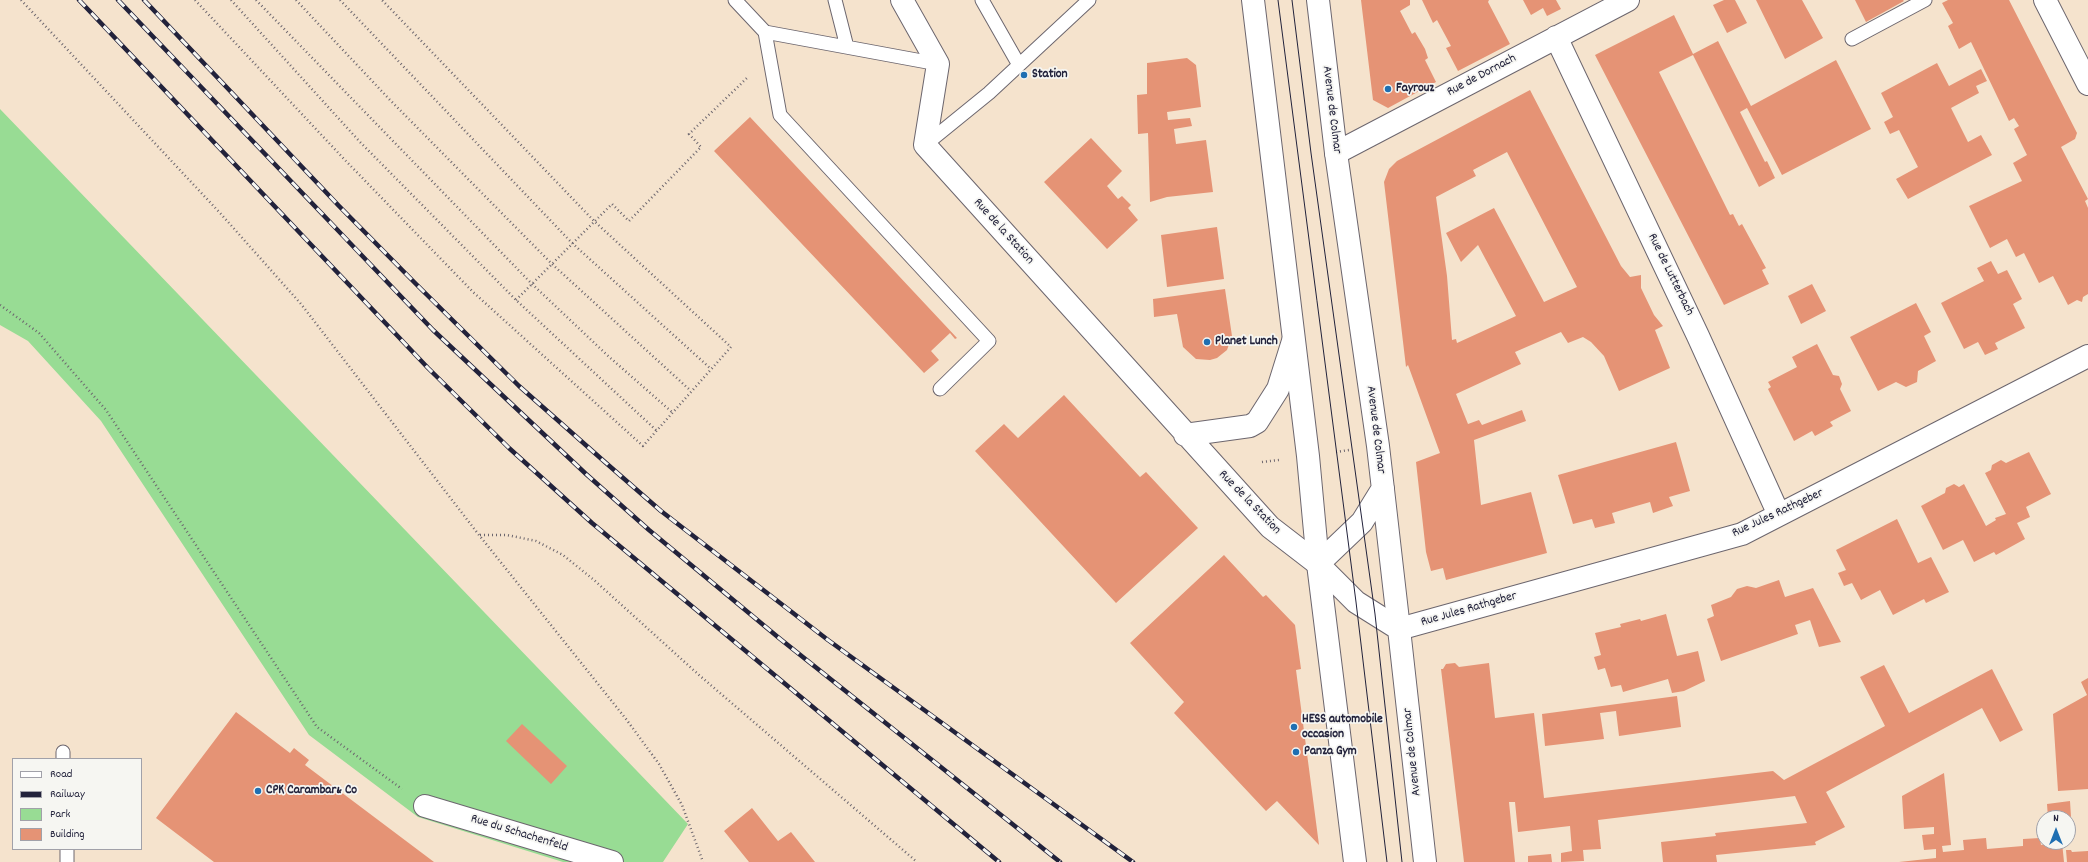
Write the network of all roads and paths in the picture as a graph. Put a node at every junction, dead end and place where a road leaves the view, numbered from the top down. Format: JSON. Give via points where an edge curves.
{"nodes":[{"id":1,"x":21,"y":0,"type":"edge"},
{"id":2,"x":195,"y":0,"type":"edge"},
{"id":3,"x":231,"y":0,"type":"edge"},
{"id":4,"x":256,"y":0,"type":"edge"},
{"id":5,"x":296,"y":0,"type":"edge"},
{"id":6,"x":340,"y":0,"type":"edge"},
{"id":7,"x":382,"y":0,"type":"edge"},
{"id":8,"x":735,"y":0,"type":"edge"},
{"id":9,"x":835,"y":0,"type":"edge"},
{"id":10,"x":902,"y":0,"type":"edge"},
{"id":11,"x":982,"y":0,"type":"edge"},
{"id":12,"x":1089,"y":0,"type":"edge"},
{"id":13,"x":1253,"y":0,"type":"edge"},
{"id":14,"x":1318,"y":0,"type":"edge"},
{"id":15,"x":1628,"y":0,"type":"edge"},
{"id":16,"x":1925,"y":0,"type":"edge"},
{"id":17,"x":2045,"y":0,"type":"edge"},
{"id":18,"x":765,"y":32,"type":"junction"},
{"id":19,"x":1556,"y":37,"type":"junction"},
{"id":20,"x":1852,"y":39,"type":"dead end"},
{"id":21,"x":847,"y":47,"type":"junction"},
{"id":22,"x":768,"y":58,"type":"junction"},
{"id":23,"x":938,"y":64,"type":"junction"},
{"id":24,"x":1019,"y":65,"type":"junction"},
{"id":25,"x":2088,"y":84,"type":"edge"},
{"id":26,"x":925,"y":145,"type":"junction"},
{"id":27,"x":1336,"y":153,"type":"junction"},
{"id":28,"x":594,"y":220,"type":"junction"},
{"id":29,"x":572,"y":243,"type":"junction"},
{"id":30,"x":552,"y":264,"type":"junction"},
{"id":31,"x":532,"y":284,"type":"junction"},
{"id":32,"x":516,"y":300,"type":"junction"},
{"id":33,"x":0,"y":305,"type":"edge"},
{"id":34,"x":1293,"y":341,"type":"junction"},
{"id":35,"x":2088,"y":356,"type":"edge"},
{"id":36,"x":711,"y":369,"type":"junction"},
{"id":37,"x":940,"y":389,"type":"dead end"},
{"id":38,"x":691,"y":391,"type":"junction"},
{"id":39,"x":672,"y":413,"type":"junction"},
{"id":40,"x":657,"y":431,"type":"junction"},
{"id":41,"x":1185,"y":435,"type":"junction"},
{"id":42,"x":1383,"y":488,"type":"junction"},
{"id":43,"x":1779,"y":515,"type":"junction"},
{"id":44,"x":479,"y":535,"type":"junction"},
{"id":45,"x":1318,"y":564,"type":"junction"},
{"id":46,"x":1399,"y":629,"type":"junction"},
{"id":47,"x":425,"y":806,"type":"joint"},
{"id":48,"x":67,"y":850,"type":"edge"},
{"id":49,"x":67,"y":862,"type":"edge"},
{"id":50,"x":612,"y":862,"type":"edge"},
{"id":51,"x":703,"y":862,"type":"edge"},
{"id":52,"x":917,"y":862,"type":"edge"},
{"id":53,"x":1355,"y":862,"type":"edge"},
{"id":54,"x":1425,"y":862,"type":"edge"}],
"edges":[{"from":1,"to":44,"type":"path","via":[[221,214],[301,304]]},
{"from":2,"to":40,"type":"path","via":[[473,292],[643,446]]},
{"from":3,"to":32,"type":"path","via":[[360,142]]},
{"from":4,"to":31,"type":"path"},
{"from":5,"to":30,"type":"path","via":[[390,100]]},
{"from":6,"to":29,"type":"path"},
{"from":7,"to":28,"type":"path"},
{"from":8,"to":18,"type":"lane"},
{"from":9,"to":21,"type":"lane"},
{"from":10,"to":23,"type":"street"},
{"from":11,"to":24,"type":"lane"},
{"from":12,"to":24,"type":"lane"},
{"from":13,"to":34,"type":"street"},
{"from":14,"to":27,"type":"street","name":"Avenue de Colmar"},
{"from":15,"to":19,"type":"street","name":"Rue de Dornach"},
{"from":16,"to":20,"type":"lane"},
{"from":17,"to":25,"type":"street"},
{"from":18,"to":21,"type":"lane"},
{"from":18,"to":22,"type":"lane"},
{"from":19,"to":27,"type":"street","name":"Rue de Dornach"},
{"from":19,"to":43,"type":"street","name":"Rue de Lutterbach","via":[[1698,336]]},
{"from":21,"to":23,"type":"lane"},
{"from":22,"to":28,"type":"path","via":[[689,134],[701,147],[629,221],[612,204]]},
{"from":22,"to":37,"type":"lane","via":[[780,114],[990,341]]},
{"from":23,"to":26,"type":"street"},
{"from":24,"to":26,"type":"lane"},
{"from":26,"to":41,"type":"street","name":"Rue de la Station"},
{"from":27,"to":42,"type":"street","name":"Avenue de Colmar"},
{"from":28,"to":29,"type":"path"},
{"from":28,"to":36,"type":"path","via":[[730,347]]},
{"from":29,"to":30,"type":"path"},
{"from":29,"to":36,"type":"path"},
{"from":30,"to":31,"type":"path"},
{"from":30,"to":38,"type":"path"},
{"from":31,"to":32,"type":"path"},
{"from":31,"to":39,"type":"path"},
{"from":32,"to":40,"type":"path"},
{"from":33,"to":47,"type":"path","via":[[39,333],[106,410],[317,727]]},
{"from":34,"to":41,"type":"street","via":[[1278,389],[1257,422],[1250,426]]},
{"from":34,"to":45,"type":"street","via":[[1308,456]]},
{"from":35,"to":43,"type":"street","name":"Rue Jules Rathgeber"},
{"from":36,"to":38,"type":"path"},
{"from":38,"to":39,"type":"path"},
{"from":39,"to":40,"type":"path"},
{"from":41,"to":45,"type":"street","name":"Rue de la Station","via":[[1270,527]]},
{"from":42,"to":45,"type":"street","via":[[1362,522]]},
{"from":42,"to":46,"type":"street","name":"Avenue de Colmar"},
{"from":43,"to":46,"type":"street","name":"Rue Jules Rathgeber","via":[[1742,534]]},
{"from":44,"to":51,"type":"path","via":[[659,764],[682,805]]},
{"from":44,"to":52,"type":"path","via":[[507,535],[536,541],[563,555]]},
{"from":45,"to":46,"type":"street","name":"Rue de la Station","via":[[1356,602]]},
{"from":45,"to":53,"type":"street"},
{"from":46,"to":54,"type":"street","name":"Avenue de Colmar"},
{"from":47,"to":50,"type":"street","name":"Rue du Schachenfeld"},
{"from":48,"to":49,"type":"lane"}]}
